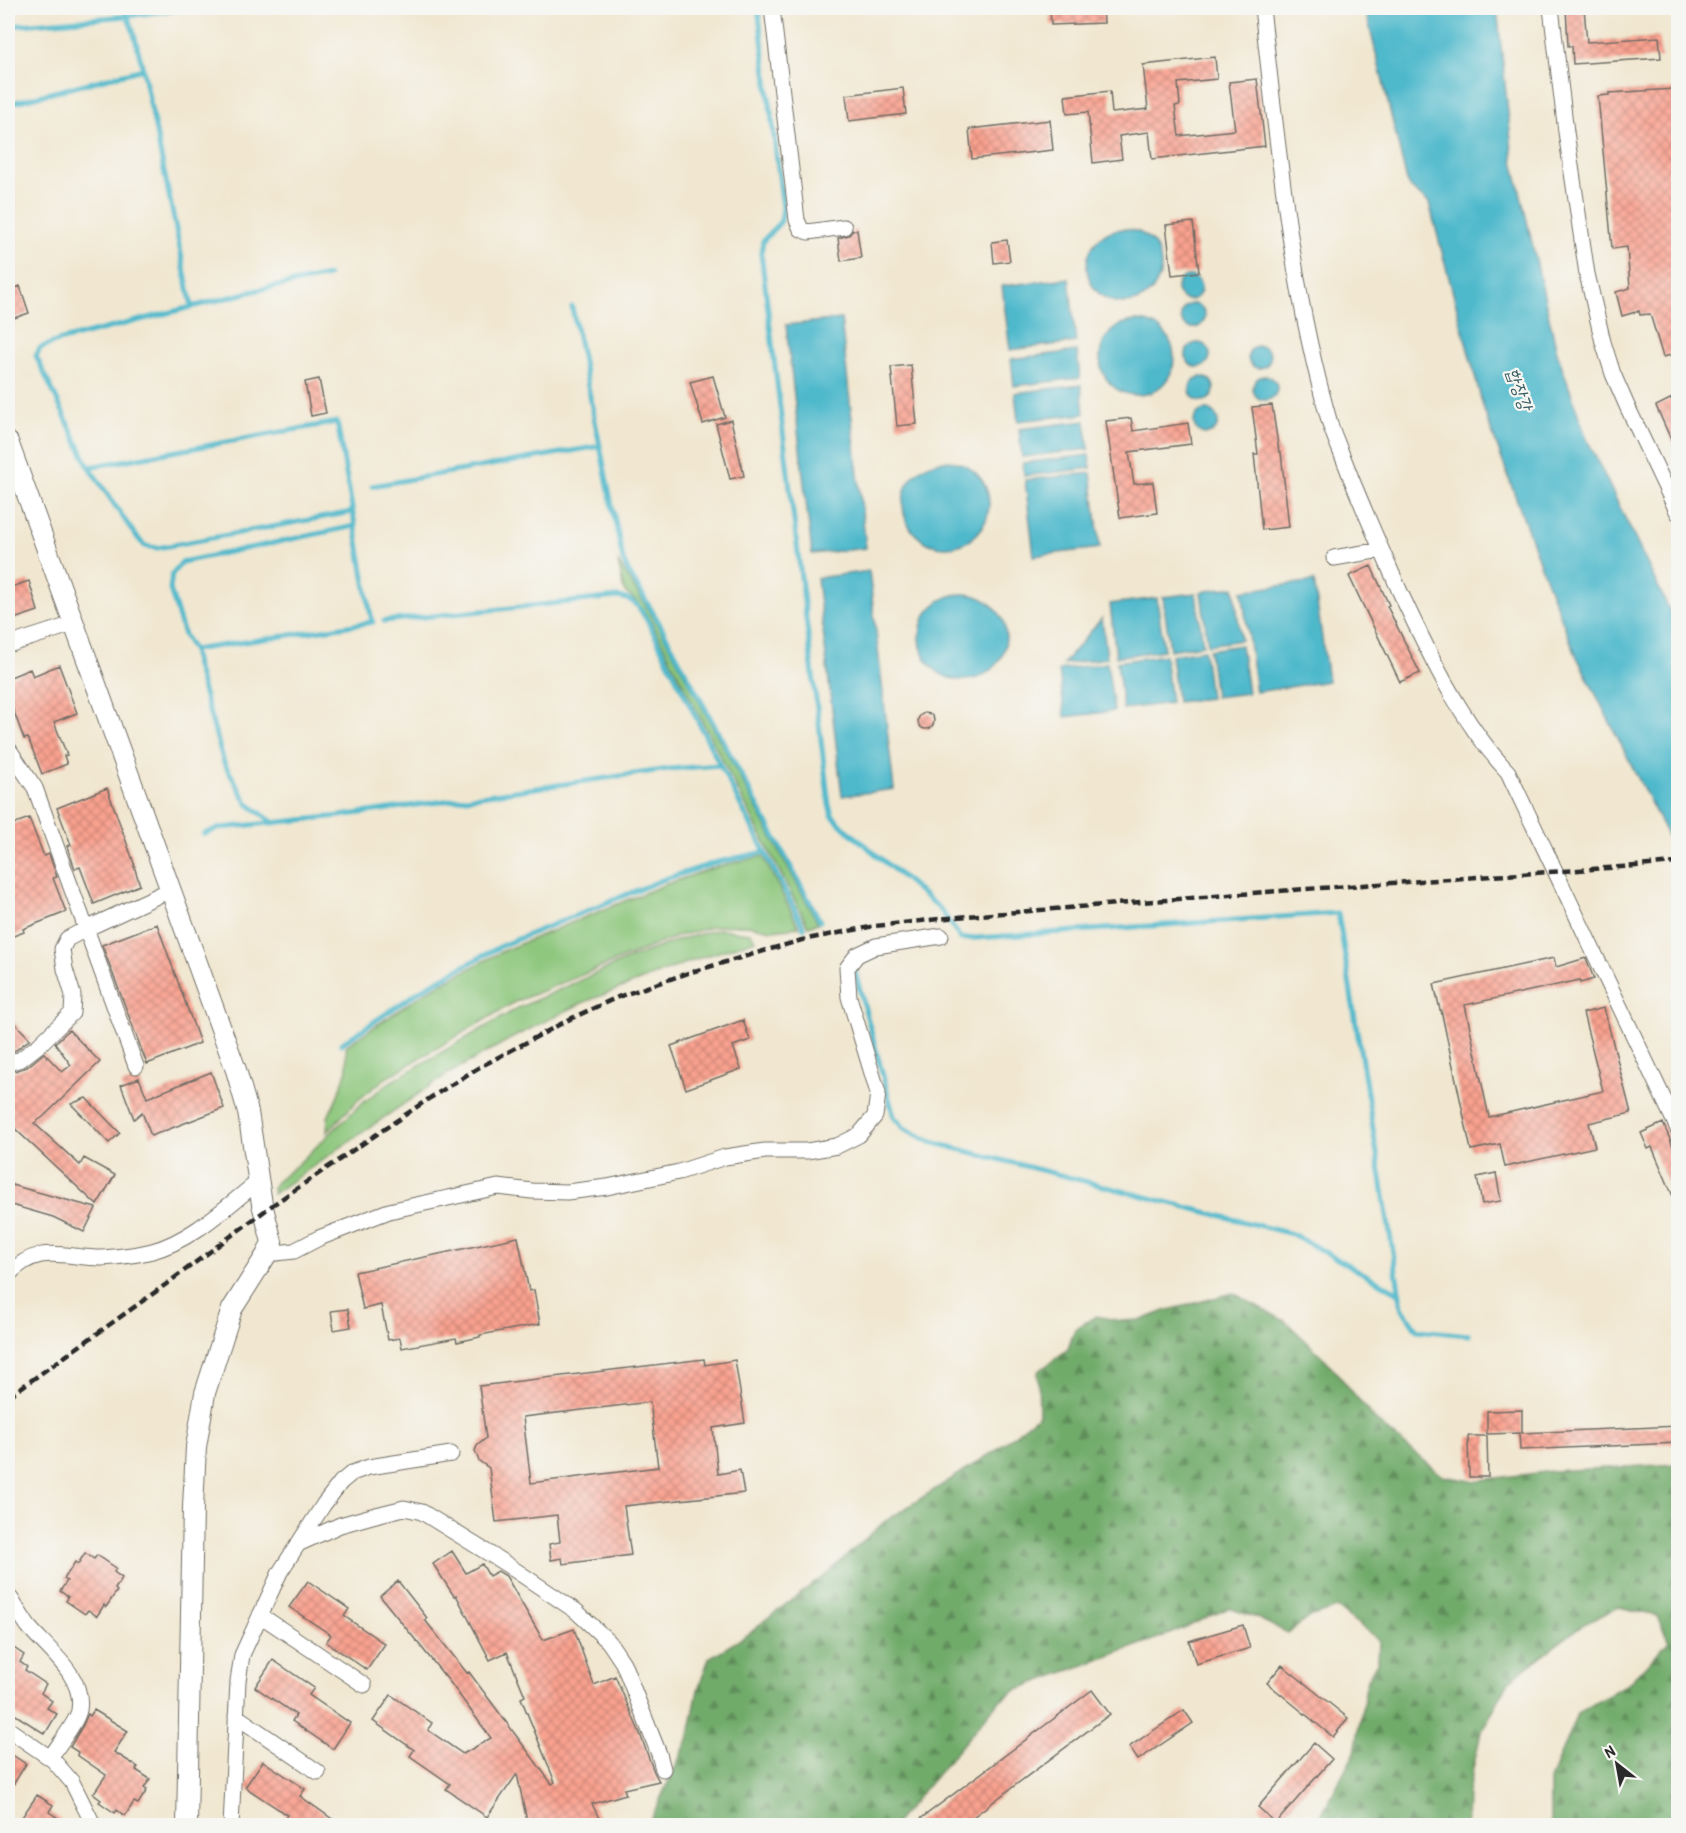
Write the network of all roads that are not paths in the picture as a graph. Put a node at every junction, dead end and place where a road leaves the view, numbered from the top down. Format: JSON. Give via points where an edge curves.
{"nodes":[{"id":1,"x":772,"y":8,"type":"edge"},
{"id":2,"x":1262,"y":8,"type":"edge"},
{"id":3,"x":1551,"y":8,"type":"edge"},
{"id":4,"x":844,"y":227,"type":"dead end"},
{"id":5,"x":8,"y":442,"type":"edge"},
{"id":6,"x":1678,"y":513,"type":"edge"},
{"id":7,"x":1381,"y":550,"type":"junction"},
{"id":8,"x":1334,"y":558,"type":"dead end"},
{"id":9,"x":73,"y":624,"type":"junction"},
{"id":10,"x":8,"y":645,"type":"edge"},
{"id":11,"x":8,"y":748,"type":"edge"},
{"id":12,"x":170,"y":890,"type":"junction"},
{"id":13,"x":86,"y":928,"type":"junction"},
{"id":14,"x":941,"y":936,"type":"dead end"},
{"id":15,"x":8,"y":1063,"type":"edge"},
{"id":16,"x":136,"y":1066,"type":"dead end"},
{"id":17,"x":1678,"y":1129,"type":"edge"},
{"id":18,"x":258,"y":1181,"type":"junction"},
{"id":19,"x":267,"y":1254,"type":"junction"},
{"id":20,"x":8,"y":1275,"type":"edge"},
{"id":21,"x":451,"y":1454,"type":"dead end"},
{"id":22,"x":298,"y":1544,"type":"junction"},
{"id":23,"x":8,"y":1596,"type":"edge"},
{"id":24,"x":260,"y":1615,"type":"junction"},
{"id":25,"x":364,"y":1685,"type":"dead end"},
{"id":26,"x":236,"y":1716,"type":"junction"},
{"id":27,"x":8,"y":1729,"type":"edge"},
{"id":28,"x":50,"y":1758,"type":"junction"},
{"id":29,"x":663,"y":1769,"type":"dead end"},
{"id":30,"x":318,"y":1772,"type":"dead end"},
{"id":31,"x":94,"y":1826,"type":"edge"},
{"id":32,"x":187,"y":1826,"type":"edge"},
{"id":33,"x":231,"y":1826,"type":"edge"}],
"edges":[{"from":1,"to":4,"type":"street","via":[[797,220],[801,229],[808,232]]},
{"from":2,"to":7,"type":"street","via":[[1287,207],[1312,356],[1332,430]]},
{"from":3,"to":6,"type":"street","via":[[1587,274],[1603,342],[1613,374]]},
{"from":5,"to":9,"type":"street"},
{"from":7,"to":8,"type":"street"},
{"from":7,"to":17,"type":"street","via":[[1449,690],[1488,751],[1508,772]]},
{"from":9,"to":10,"type":"street"},
{"from":9,"to":12,"type":"street"},
{"from":11,"to":13,"type":"street","via":[[35,788]]},
{"from":12,"to":13,"type":"street"},
{"from":12,"to":18,"type":"street","via":[[239,1081],[248,1112]]},
{"from":13,"to":15,"type":"street","via":[[67,939],[62,949],[73,995],[72,1013],[30,1052]]},
{"from":13,"to":16,"type":"street"},
{"from":14,"to":19,"type":"street","via":[[876,946],[857,955],[847,968],[849,997],[878,1093],[875,1116],[859,1135],[837,1146],[724,1157],[679,1172],[567,1192],[498,1187],[389,1211],[294,1251]]},
{"from":18,"to":19,"type":"street","via":[[272,1242]]},
{"from":18,"to":20,"type":"street","via":[[186,1237],[152,1251],[102,1258],[48,1254],[30,1257]]},
{"from":19,"to":32,"type":"street","via":[[232,1309],[205,1393],[196,1447]]},
{"from":21,"to":22,"type":"street","via":[[352,1473],[341,1482]]},
{"from":22,"to":24,"type":"street"},
{"from":22,"to":29,"type":"street","via":[[340,1525],[404,1508],[422,1512],[576,1611],[609,1642],[623,1663]]},
{"from":23,"to":28,"type":"street","via":[[68,1670],[80,1694],[79,1713]]},
{"from":24,"to":25,"type":"street"},
{"from":24,"to":26,"type":"street","via":[[242,1655]]},
{"from":26,"to":30,"type":"street"},
{"from":26,"to":33,"type":"street"},
{"from":27,"to":28,"type":"street"},
{"from":28,"to":31,"type":"street","via":[[72,1782]]}]}
